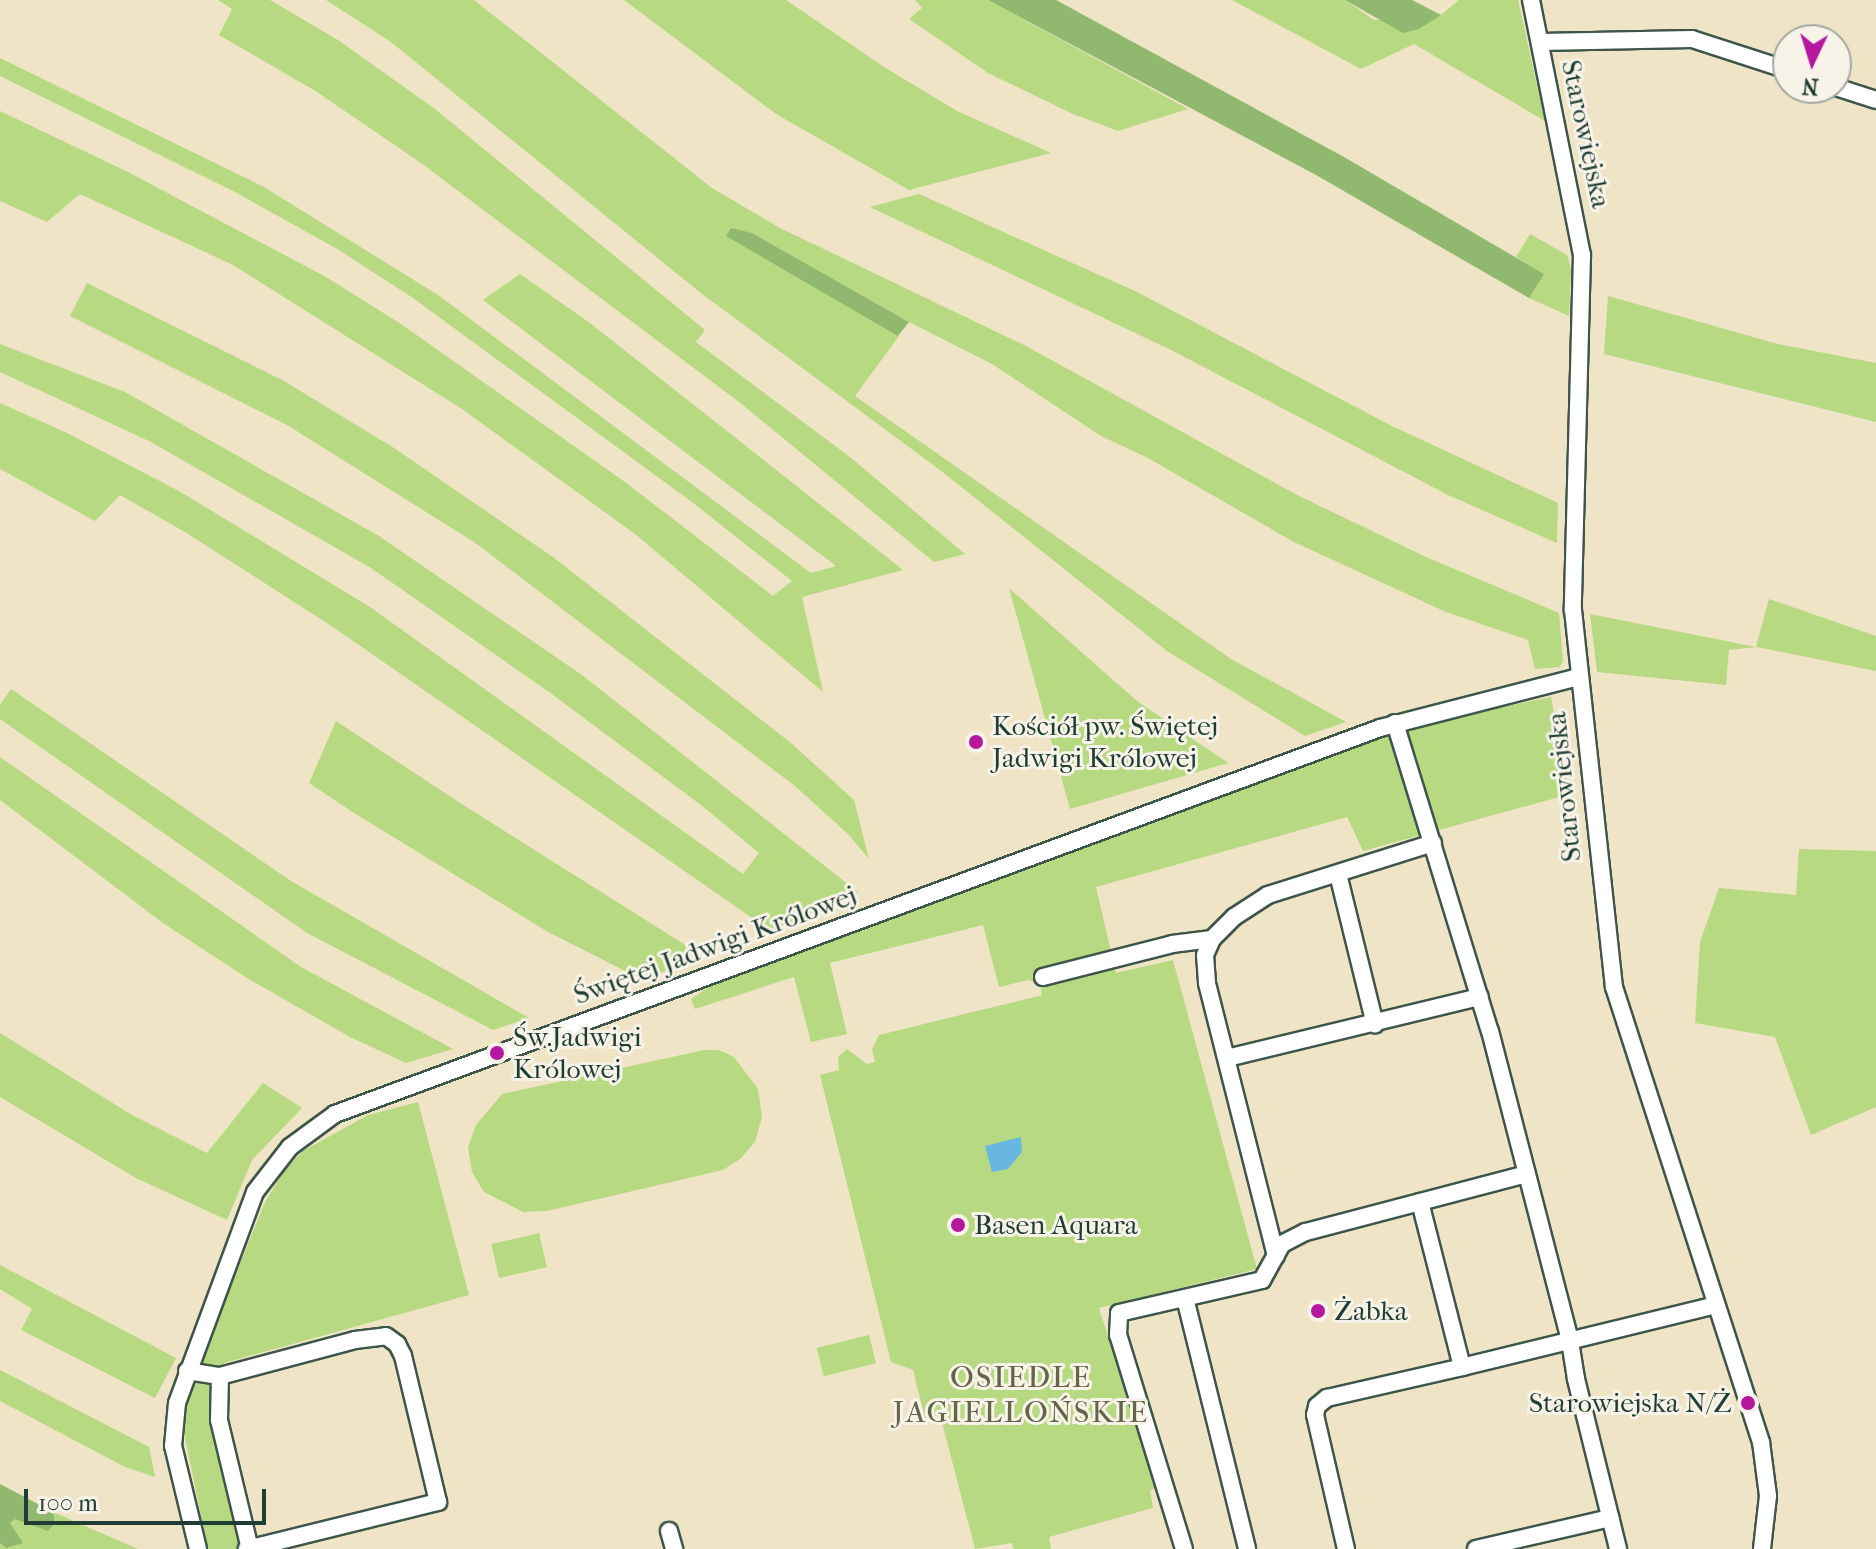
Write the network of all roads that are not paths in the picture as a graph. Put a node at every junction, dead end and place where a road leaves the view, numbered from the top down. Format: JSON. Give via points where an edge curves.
{"nodes":[{"id":1,"x":1531,"y":0,"type":"edge"},
{"id":2,"x":1540,"y":42,"type":"junction"},
{"id":3,"x":1772,"y":65,"type":"edge"},
{"id":4,"x":1852,"y":92,"type":"edge"},
{"id":5,"x":1876,"y":100,"type":"edge"},
{"id":6,"x":1578,"y":677,"type":"junction"},
{"id":7,"x":1395,"y":723,"type":"junction"},
{"id":8,"x":1433,"y":843,"type":"junction"},
{"id":9,"x":1338,"y":874,"type":"junction"},
{"id":10,"x":1212,"y":939,"type":"junction"},
{"id":11,"x":1043,"y":977,"type":"dead end"},
{"id":12,"x":1480,"y":997,"type":"junction"},
{"id":13,"x":1375,"y":1025,"type":"junction"},
{"id":14,"x":1227,"y":1058,"type":"junction"},
{"id":15,"x":1527,"y":1174,"type":"junction"},
{"id":16,"x":1420,"y":1202,"type":"junction"},
{"id":17,"x":1276,"y":1256,"type":"junction"},
{"id":18,"x":1185,"y":1298,"type":"junction"},
{"id":19,"x":1716,"y":1305,"type":"junction"},
{"id":20,"x":1570,"y":1341,"type":"junction"},
{"id":21,"x":1462,"y":1367,"type":"junction"},
{"id":22,"x":187,"y":1371,"type":"junction"},
{"id":23,"x":220,"y":1376,"type":"junction"},
{"id":24,"x":1610,"y":1518,"type":"junction"},
{"id":25,"x":669,"y":1531,"type":"dead end"},
{"id":26,"x":1509,"y":1545,"type":"edge"},
{"id":27,"x":198,"y":1549,"type":"edge"},
{"id":28,"x":249,"y":1549,"type":"edge"},
{"id":29,"x":674,"y":1549,"type":"edge"},
{"id":30,"x":1184,"y":1549,"type":"edge"},
{"id":31,"x":1247,"y":1549,"type":"edge"},
{"id":32,"x":1346,"y":1549,"type":"edge"},
{"id":33,"x":1476,"y":1549,"type":"edge"},
{"id":34,"x":1618,"y":1549,"type":"edge"},
{"id":35,"x":1762,"y":1549,"type":"edge"}],
"edges":[{"from":1,"to":2,"type":"street","name":"Starowiejska"},
{"from":2,"to":3,"type":"street","via":[[1692,39]]},
{"from":2,"to":6,"type":"street","name":"Starowiejska","via":[[1582,255],[1572,566]]},
{"from":4,"to":5,"type":"street"},
{"from":6,"to":7,"type":"street","name":"Świętej Jadwigi Królowej"},
{"from":6,"to":19,"type":"street","name":"Starowiejska","via":[[1614,987]]},
{"from":7,"to":8,"type":"street"},
{"from":7,"to":22,"type":"street","name":"Świętej Jadwigi Królowej","via":[[335,1114],[290,1147],[255,1192]]},
{"from":8,"to":9,"type":"street"},
{"from":8,"to":12,"type":"street"},
{"from":9,"to":10,"type":"street","via":[[1268,895]]},
{"from":9,"to":13,"type":"street"},
{"from":10,"to":11,"type":"street"},
{"from":10,"to":14,"type":"street","via":[[1205,955],[1207,983]]},
{"from":12,"to":13,"type":"street"},
{"from":12,"to":15,"type":"street"},
{"from":13,"to":14,"type":"street"},
{"from":14,"to":17,"type":"street"},
{"from":15,"to":16,"type":"street"},
{"from":15,"to":20,"type":"street"},
{"from":16,"to":17,"type":"street","via":[[1306,1232],[1282,1244]]},
{"from":16,"to":21,"type":"street"},
{"from":17,"to":18,"type":"street","via":[[1262,1280]]},
{"from":18,"to":30,"type":"street","via":[[1119,1313],[1116,1323]]},
{"from":18,"to":31,"type":"street"},
{"from":19,"to":20,"type":"street"},
{"from":19,"to":35,"type":"street","name":"Starowiejska","via":[[1766,1466]]},
{"from":20,"to":21,"type":"street"},
{"from":20,"to":24,"type":"street"},
{"from":21,"to":32,"type":"street","via":[[1327,1398],[1317,1406]]},
{"from":22,"to":23,"type":"street"},
{"from":22,"to":27,"type":"street","name":"Świętej Jadwigi Królowej","via":[[172,1426],[173,1446]]},
{"from":23,"to":28,"type":"street","via":[[219,1420]]},
{"from":23,"to":28,"type":"street","via":[[386,1336],[403,1356],[438,1502]]},
{"from":24,"to":26,"type":"street"},
{"from":24,"to":34,"type":"street"},
{"from":25,"to":29,"type":"street"},
{"from":26,"to":33,"type":"street"}]}
